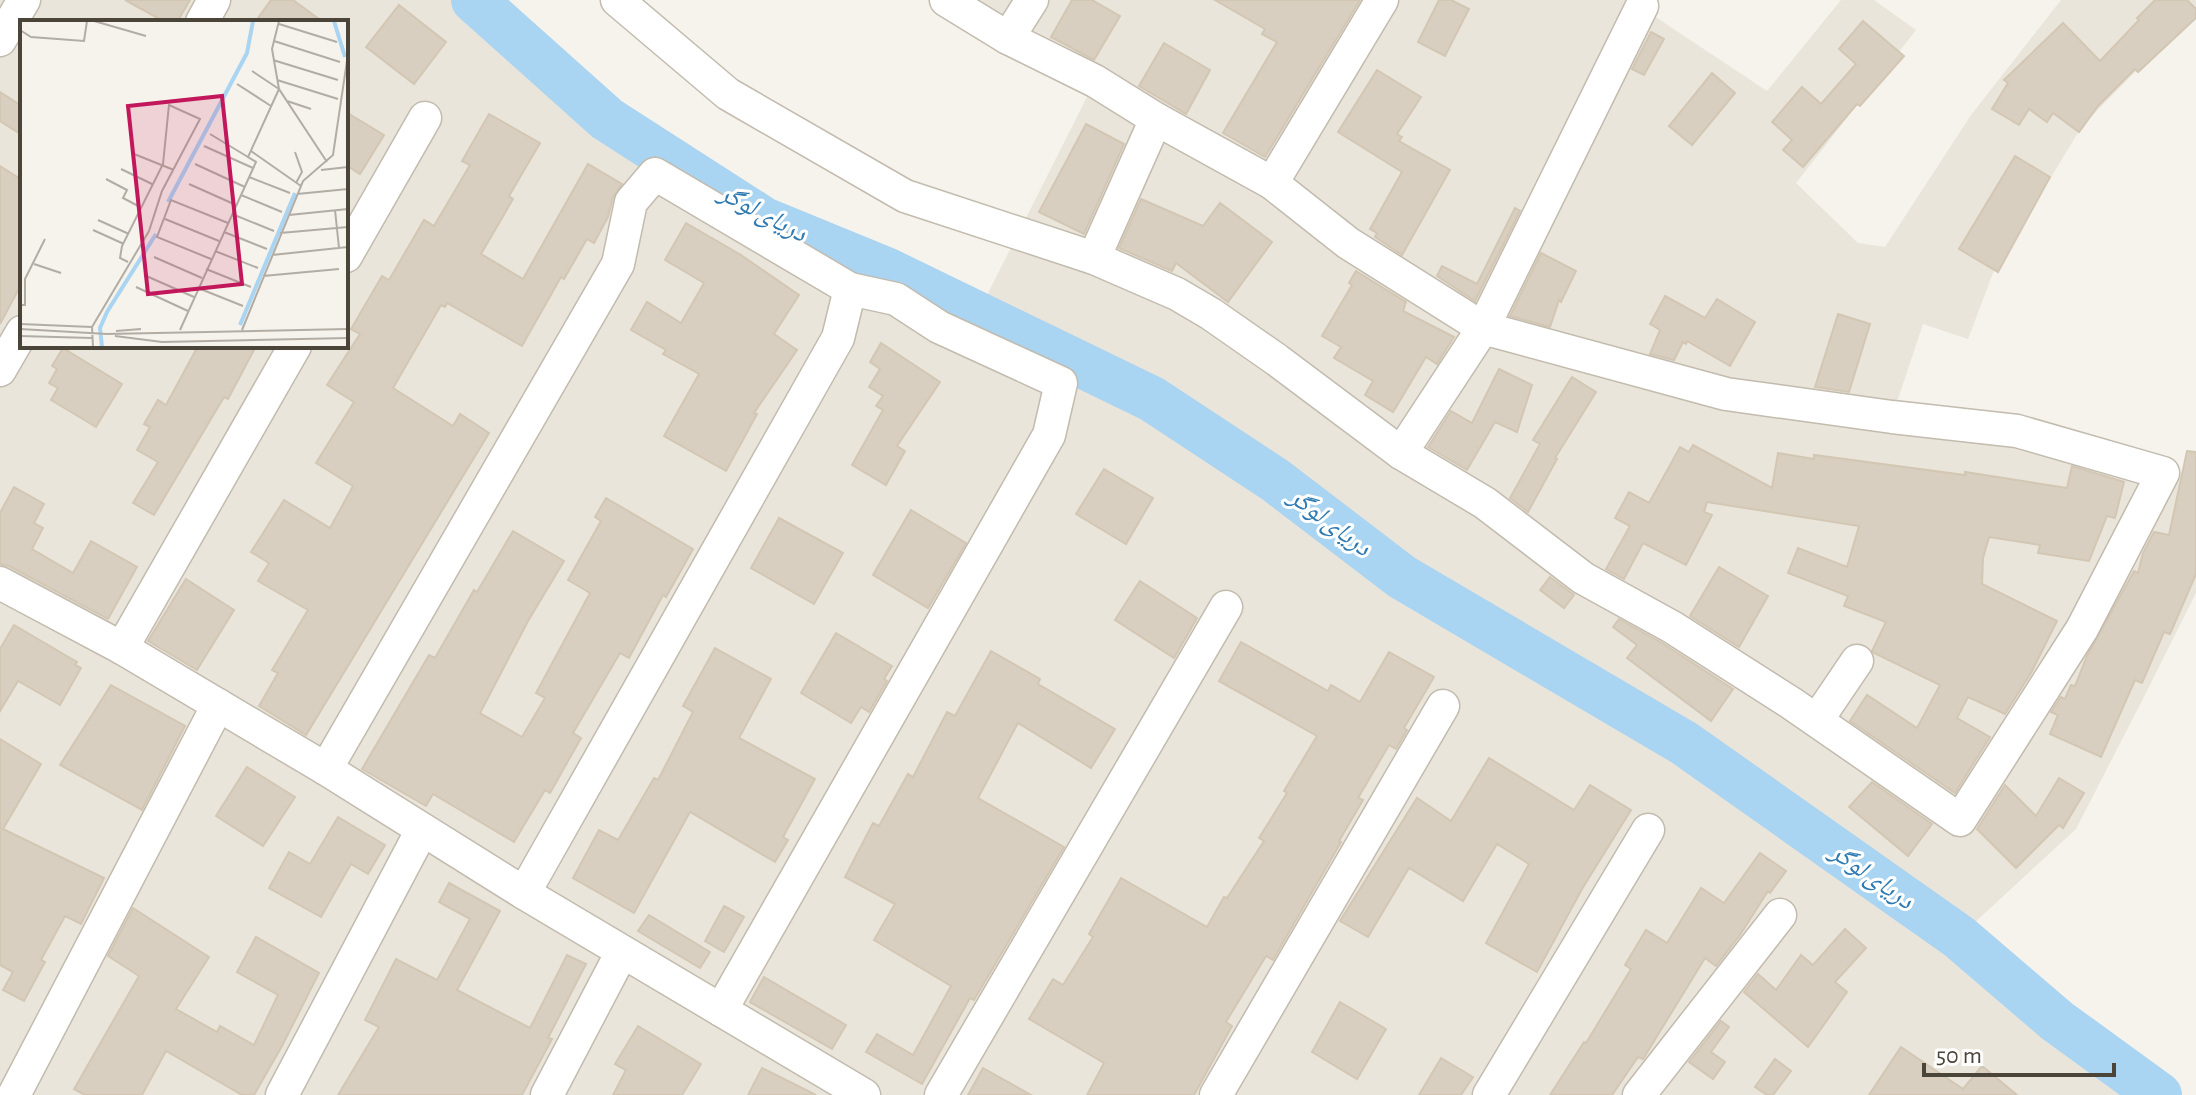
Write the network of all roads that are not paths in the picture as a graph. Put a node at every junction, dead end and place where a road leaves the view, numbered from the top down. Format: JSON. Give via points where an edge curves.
{"nodes":[{"id":1,"x":24,"y":0,"type":"edge"},
{"id":2,"x":214,"y":0,"type":"edge"},
{"id":3,"x":617,"y":0,"type":"edge"},
{"id":4,"x":946,"y":0,"type":"edge"},
{"id":5,"x":1032,"y":0,"type":"edge"},
{"id":6,"x":1382,"y":0,"type":"edge"},
{"id":7,"x":1642,"y":6,"type":"dead end"},
{"id":8,"x":203,"y":20,"type":"edge"},
{"id":9,"x":1008,"y":38,"type":"junction"},
{"id":10,"x":0,"y":40,"type":"edge"},
{"id":11,"x":425,"y":118,"type":"dead end"},
{"id":12,"x":1156,"y":119,"type":"junction"},
{"id":13,"x":1272,"y":183,"type":"junction"},
{"id":14,"x":348,"y":253,"type":"edge"},
{"id":15,"x":1094,"y":258,"type":"junction"},
{"id":16,"x":850,"y":289,"type":"junction"},
{"id":17,"x":1483,"y":328,"type":"junction"},
{"id":18,"x":20,"y":335,"type":"edge"},
{"id":19,"x":294,"y":348,"type":"edge"},
{"id":20,"x":0,"y":370,"type":"edge"},
{"id":21,"x":1401,"y":453,"type":"junction"},
{"id":22,"x":4,"y":593,"type":"edge"},
{"id":23,"x":1226,"y":607,"type":"dead end"},
{"id":24,"x":122,"y":648,"type":"junction"},
{"id":25,"x":1857,"y":661,"type":"dead end"},
{"id":26,"x":218,"y":705,"type":"junction"},
{"id":27,"x":1443,"y":706,"type":"dead end"},
{"id":28,"x":1817,"y":720,"type":"junction"},
{"id":29,"x":326,"y":769,"type":"junction"},
{"id":30,"x":422,"y":830,"type":"junction"},
{"id":31,"x":1648,"y":830,"type":"dead end"},
{"id":32,"x":524,"y":893,"type":"junction"},
{"id":33,"x":1780,"y":915,"type":"dead end"},
{"id":34,"x":622,"y":952,"type":"junction"},
{"id":35,"x":721,"y":1010,"type":"junction"},
{"id":36,"x":819,"y":1084,"type":"edge"},
{"id":37,"x":14,"y":1095,"type":"edge"},
{"id":38,"x":282,"y":1095,"type":"edge"},
{"id":39,"x":547,"y":1095,"type":"edge"},
{"id":40,"x":864,"y":1095,"type":"edge"},
{"id":41,"x":941,"y":1095,"type":"edge"},
{"id":42,"x":1216,"y":1095,"type":"edge"},
{"id":43,"x":1489,"y":1095,"type":"edge"},
{"id":44,"x":1639,"y":1095,"type":"edge"}],
"edges":[{"from":1,"to":10,"type":"street"},
{"from":2,"to":8,"type":"street"},
{"from":3,"to":15,"type":"street","via":[[728,94],[905,196]]},
{"from":4,"to":9,"type":"street"},
{"from":5,"to":9,"type":"street"},
{"from":6,"to":13,"type":"street"},
{"from":7,"to":17,"type":"street"},
{"from":9,"to":12,"type":"street","via":[[1095,81]]},
{"from":11,"to":14,"type":"street"},
{"from":12,"to":13,"type":"street"},
{"from":12,"to":15,"type":"street"},
{"from":13,"to":17,"type":"street","via":[[1348,243]]},
{"from":15,"to":21,"type":"street","via":[[1211,314]]},
{"from":16,"to":29,"type":"street","via":[[655,174],[631,202],[618,264]]},
{"from":16,"to":32,"type":"street","via":[[838,338]]},
{"from":16,"to":35,"type":"street","via":[[896,299],[939,327],[1061,383],[1060,396],[1049,435]]},
{"from":17,"to":21,"type":"street"},
{"from":17,"to":28,"type":"street","via":[[1726,394],[2017,431],[2163,473],[2082,629],[1960,820]]},
{"from":18,"to":20,"type":"street"},
{"from":19,"to":24,"type":"street"},
{"from":21,"to":28,"type":"street","via":[[1485,503],[1583,578],[1672,627]]},
{"from":22,"to":24,"type":"street"},
{"from":23,"to":41,"type":"street"},
{"from":24,"to":26,"type":"street"},
{"from":25,"to":28,"type":"street"},
{"from":26,"to":29,"type":"street"},
{"from":26,"to":37,"type":"street"},
{"from":27,"to":42,"type":"street"},
{"from":29,"to":30,"type":"street"},
{"from":30,"to":32,"type":"street"},
{"from":30,"to":38,"type":"street"},
{"from":31,"to":43,"type":"street"},
{"from":32,"to":34,"type":"street"},
{"from":33,"to":44,"type":"street"},
{"from":34,"to":35,"type":"street"},
{"from":34,"to":39,"type":"street"},
{"from":35,"to":36,"type":"street"},
{"from":36,"to":40,"type":"street"}]}
